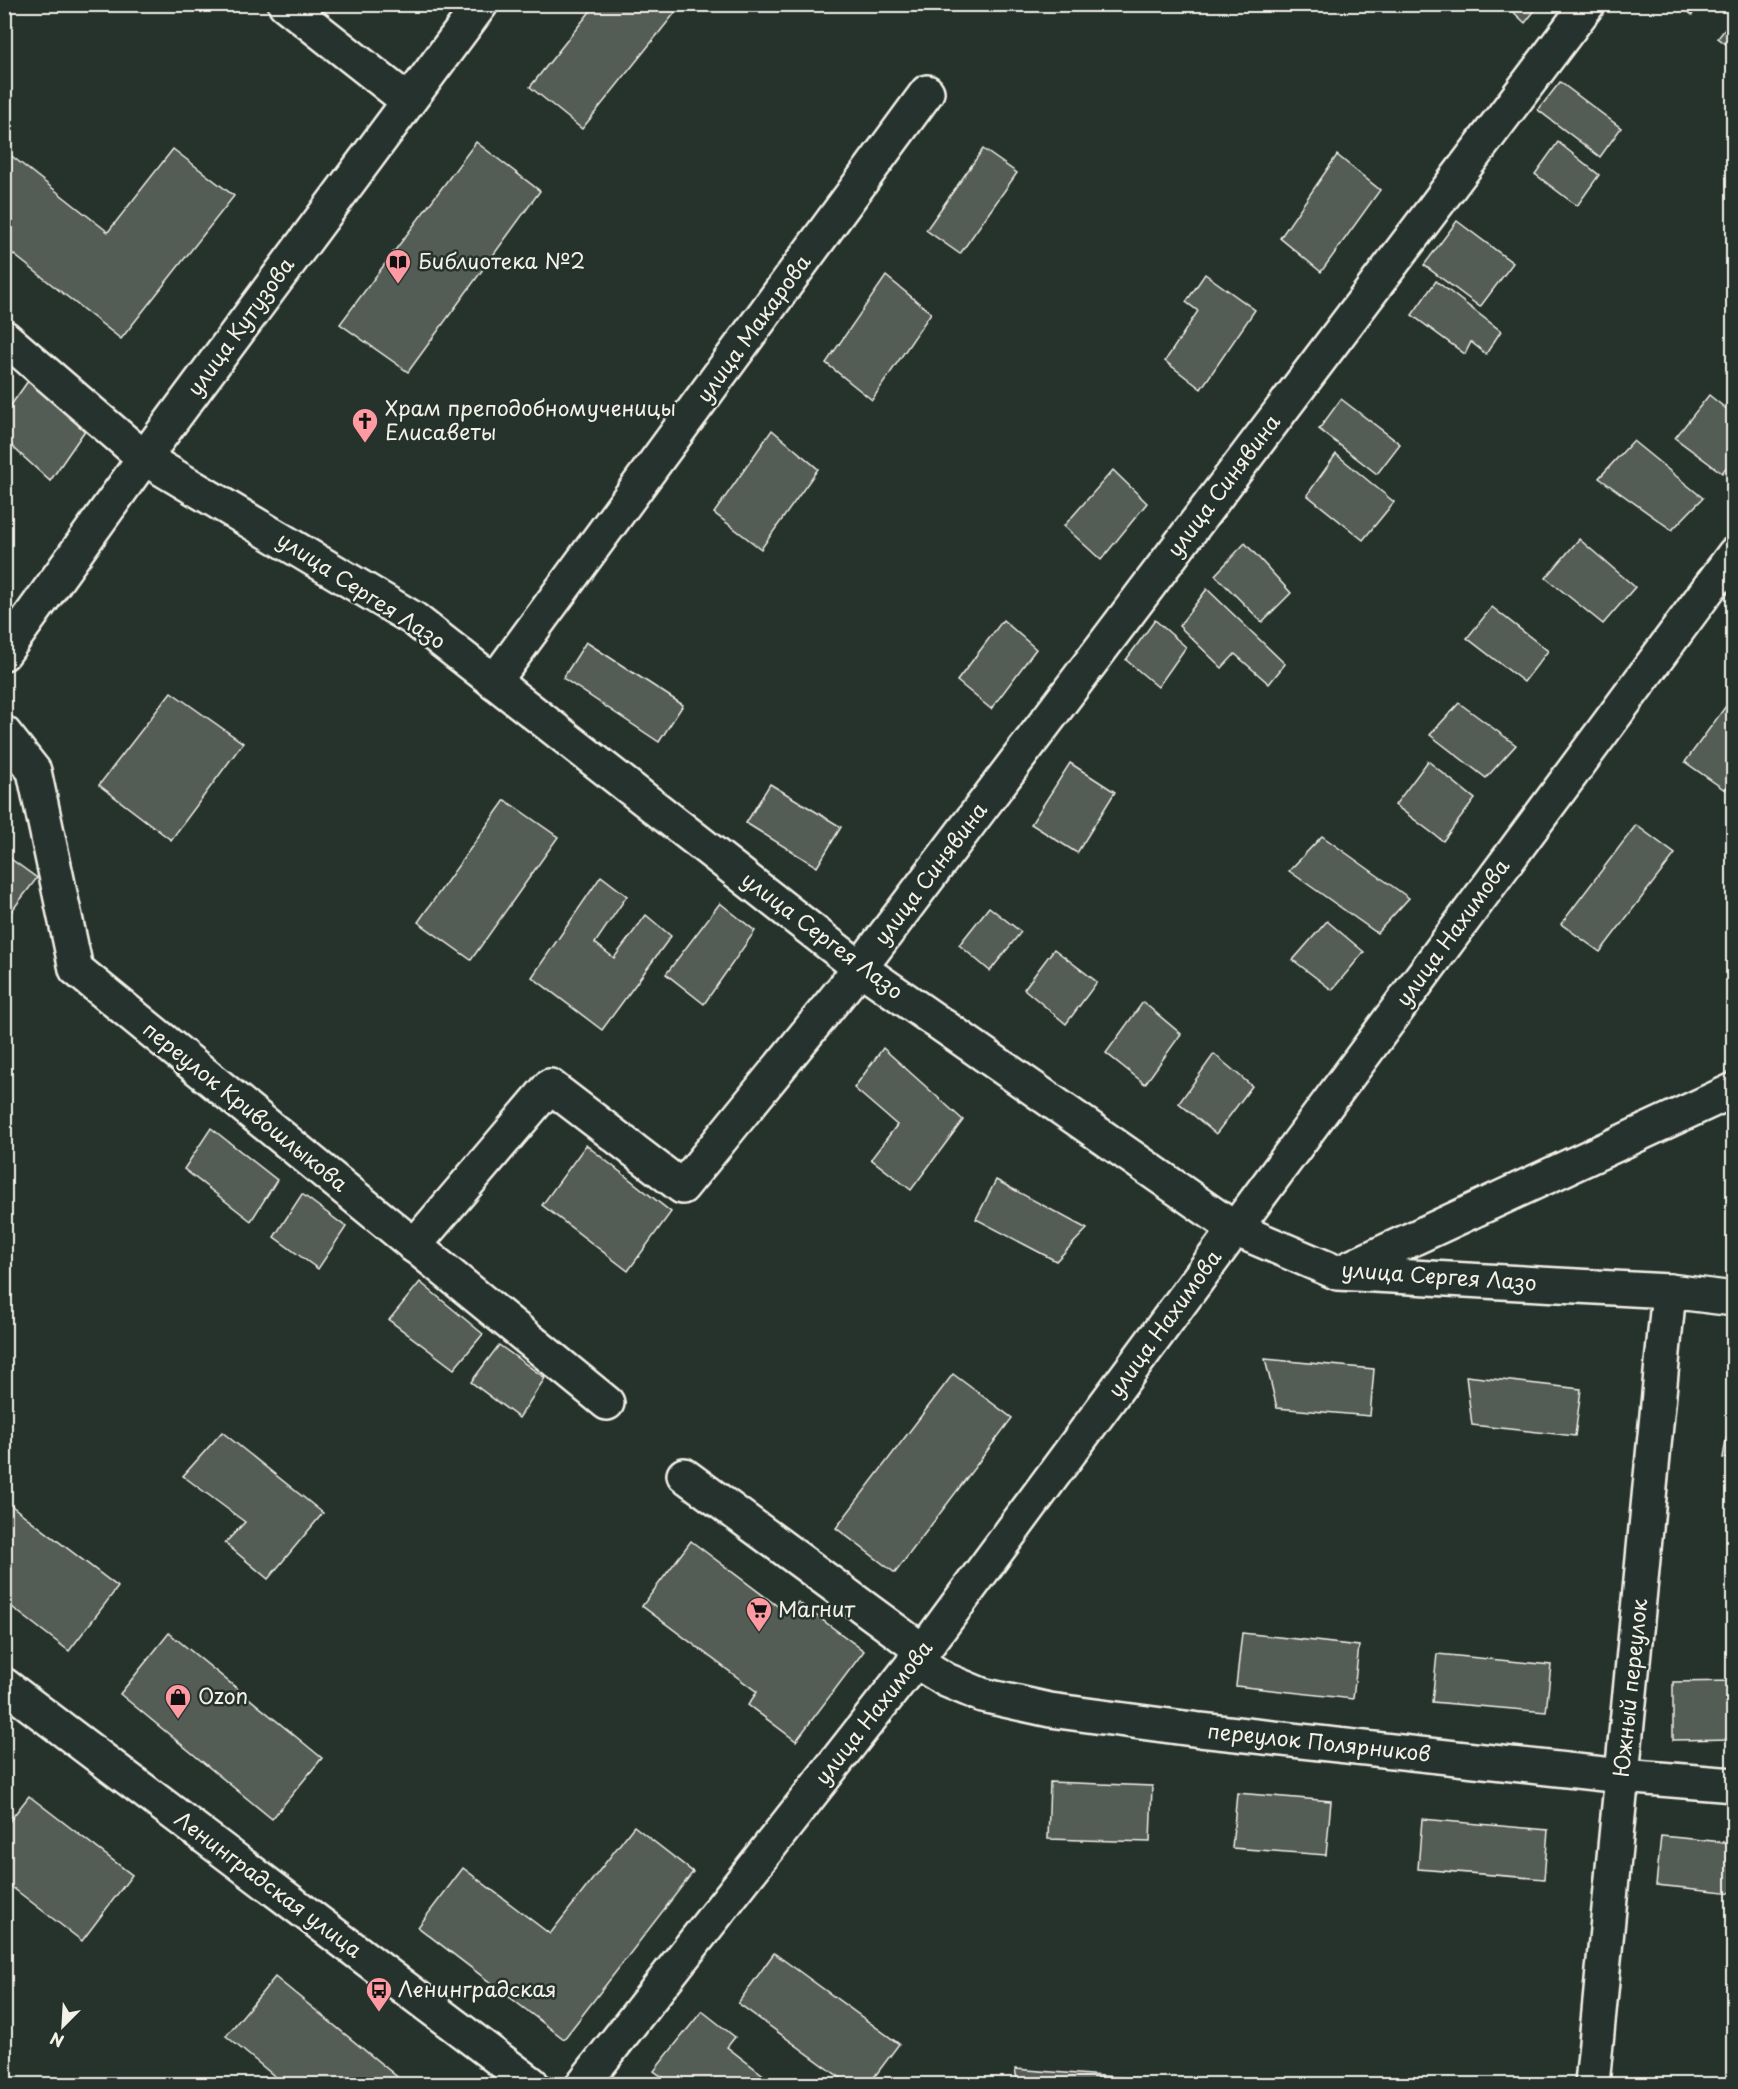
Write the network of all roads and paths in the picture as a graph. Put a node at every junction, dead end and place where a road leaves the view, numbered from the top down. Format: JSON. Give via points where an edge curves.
{"nodes":[{"id":1,"x":285,"y":4,"type":"edge"},
{"id":2,"x":480,"y":4,"type":"edge"},
{"id":3,"x":1588,"y":4,"type":"edge"},
{"id":4,"x":927,"y":92,"type":"dead end"},
{"id":5,"x":408,"y":100,"type":"junction"},
{"id":6,"x":4,"y":337,"type":"edge"},
{"id":7,"x":144,"y":458,"type":"junction"},
{"id":8,"x":1734,"y":554,"type":"edge"},
{"id":9,"x":4,"y":653,"type":"edge"},
{"id":10,"x":494,"y":682,"type":"junction"},
{"id":11,"x":4,"y":733,"type":"edge"},
{"id":12,"x":860,"y":968,"type":"junction"},
{"id":13,"x":1734,"y":1090,"type":"edge"},
{"id":14,"x":1234,"y":1229,"type":"junction"},
{"id":15,"x":414,"y":1246,"type":"junction"},
{"id":16,"x":1338,"y":1273,"type":"junction"},
{"id":17,"x":1669,"y":1291,"type":"junction"},
{"id":18,"x":1734,"y":1299,"type":"edge"},
{"id":19,"x":607,"y":1403,"type":"dead end"},
{"id":20,"x":684,"y":1475,"type":"dead end"},
{"id":21,"x":919,"y":1656,"type":"junction"},
{"id":22,"x":4,"y":1685,"type":"edge"},
{"id":23,"x":1622,"y":1776,"type":"junction"},
{"id":24,"x":1734,"y":1785,"type":"edge"},
{"id":25,"x":532,"y":2085,"type":"edge"},
{"id":26,"x":583,"y":2085,"type":"edge"},
{"id":27,"x":1592,"y":2085,"type":"edge"}],
"edges":[{"from":1,"to":5,"type":"street"},
{"from":2,"to":5,"type":"street","name":"улица Кутузова"},
{"from":3,"to":12,"type":"street","name":"улица Синявина"},
{"from":4,"to":10,"type":"street","name":"улица Макарова"},
{"from":5,"to":7,"type":"street","name":"улица Кутузова"},
{"from":6,"to":7,"type":"street","name":"улица Сергея Лазо"},
{"from":7,"to":9,"type":"street","name":"улица Кутузова"},
{"from":7,"to":10,"type":"street","name":"улица Сергея Лазо","via":[[414,620]]},
{"from":8,"to":14,"type":"street","name":"улица Нахимова"},
{"from":10,"to":12,"type":"street","name":"улица Сергея Лазо"},
{"from":11,"to":15,"type":"street","name":"переулок Кривошлыкова","via":[[34,771],[76,969]]},
{"from":12,"to":14,"type":"street","name":"улица Сергея Лазо"},
{"from":12,"to":15,"type":"street","name":"улица Синявина","via":[[682,1187],[549,1086]]},
{"from":13,"to":16,"type":"street"},
{"from":14,"to":16,"type":"street","name":"улица Сергея Лазо"},
{"from":14,"to":21,"type":"street","name":"улица Нахимова"},
{"from":15,"to":19,"type":"street","name":"переулок Кривошлыкова"},
{"from":16,"to":17,"type":"street","name":"улица Сергея Лазо"},
{"from":17,"to":18,"type":"street","name":"улица Сергея Лазо"},
{"from":17,"to":23,"type":"street","name":"Южный переулок"},
{"from":20,"to":21,"type":"street","name":"переулок Полярников"},
{"from":21,"to":23,"type":"street","name":"переулок Полярников","via":[[946,1680],[982,1695],[1050,1710]]},
{"from":21,"to":26,"type":"street","name":"улица Нахимова"},
{"from":22,"to":25,"type":"street","name":"Ленинградская улица"},
{"from":23,"to":24,"type":"street","name":"переулок Полярников"},
{"from":23,"to":27,"type":"street","name":"Южный переулок"}]}
